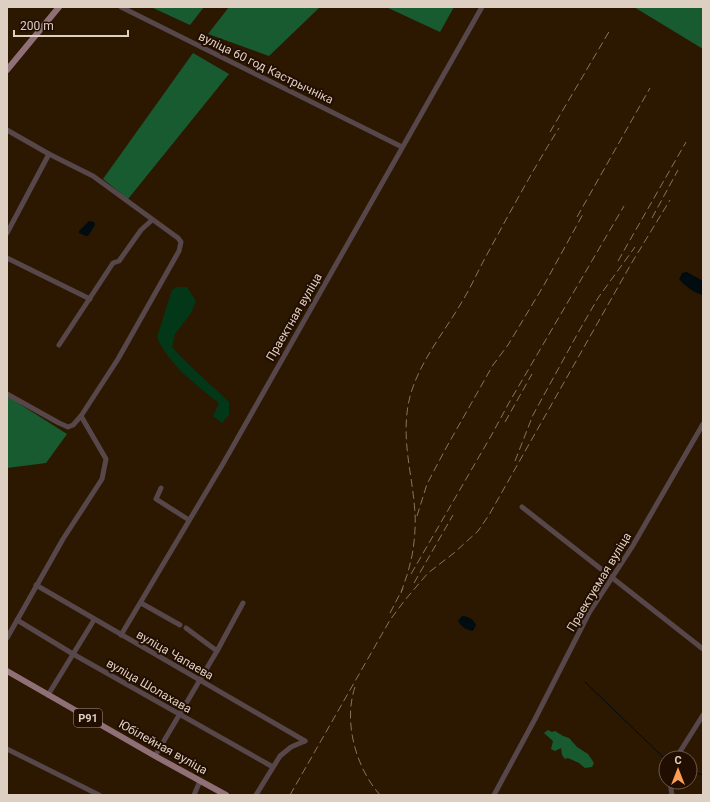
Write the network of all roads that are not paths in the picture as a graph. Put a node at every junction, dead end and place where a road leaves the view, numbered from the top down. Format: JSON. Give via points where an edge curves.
{"nodes":[{"id":1,"x":59,"y":7,"type":"edge"},
{"id":2,"x":121,"y":7,"type":"edge"},
{"id":3,"x":482,"y":7,"type":"edge"},
{"id":4,"x":7,"y":70,"type":"edge"},
{"id":5,"x":7,"y":130,"type":"edge"},
{"id":6,"x":402,"y":146,"type":"junction"},
{"id":7,"x":48,"y":154,"type":"junction"},
{"id":8,"x":152,"y":220,"type":"junction"},
{"id":9,"x":7,"y":233,"type":"edge"},
{"id":10,"x":7,"y":258,"type":"edge"},
{"id":11,"x":90,"y":299,"type":"junction"},
{"id":12,"x":59,"y":345,"type":"dead end"},
{"id":13,"x":7,"y":394,"type":"edge"},
{"id":14,"x":81,"y":416,"type":"junction"},
{"id":15,"x":703,"y":424,"type":"edge"},
{"id":16,"x":161,"y":488,"type":"dead end"},
{"id":17,"x":522,"y":507,"type":"dead end"},
{"id":18,"x":189,"y":520,"type":"junction"},
{"id":19,"x":613,"y":578,"type":"junction"},
{"id":20,"x":36,"y":586,"type":"junction"},
{"id":21,"x":141,"y":603,"type":"junction"},
{"id":22,"x":243,"y":603,"type":"dead end"},
{"id":23,"x":17,"y":620,"type":"junction"},
{"id":24,"x":94,"y":620,"type":"junction"},
{"id":25,"x":180,"y":625,"type":"dead end"},
{"id":26,"x":186,"y":628,"type":"dead end"},
{"id":27,"x":121,"y":635,"type":"junction"},
{"id":28,"x":7,"y":638,"type":"edge"},
{"id":29,"x":703,"y":649,"type":"edge"},
{"id":30,"x":217,"y":652,"type":"junction"},
{"id":31,"x":73,"y":654,"type":"junction"},
{"id":32,"x":7,"y":671,"type":"edge"},
{"id":33,"x":199,"y":680,"type":"junction"},
{"id":34,"x":48,"y":695,"type":"junction"},
{"id":35,"x":180,"y":714,"type":"junction"},
{"id":36,"x":703,"y":715,"type":"edge"},
{"id":37,"x":7,"y":749,"type":"edge"},
{"id":38,"x":681,"y":750,"type":"edge"},
{"id":39,"x":155,"y":756,"type":"junction"},
{"id":40,"x":273,"y":767,"type":"junction"},
{"id":41,"x":200,"y":781,"type":"junction"},
{"id":42,"x":99,"y":795,"type":"edge"},
{"id":43,"x":194,"y":795,"type":"edge"},
{"id":44,"x":226,"y":795,"type":"edge"},
{"id":45,"x":256,"y":795,"type":"edge"},
{"id":46,"x":494,"y":795,"type":"edge"}],
"edges":[{"from":1,"to":4,"type":"main road"},
{"from":2,"to":6,"type":"street","name":"вуліца 60 год Кастрычніка"},
{"from":3,"to":6,"type":"street","name":"Праектная вуліца"},
{"from":5,"to":7,"type":"street"},
{"from":6,"to":18,"type":"street","name":"Праектная вуліца"},
{"from":7,"to":8,"type":"street","via":[[92,176]]},
{"from":7,"to":9,"type":"street"},
{"from":8,"to":11,"type":"street","via":[[141,230],[119,261],[112,263]]},
{"from":8,"to":14,"type":"street","via":[[178,238],[179,251],[118,359]]},
{"from":10,"to":11,"type":"street"},
{"from":11,"to":12,"type":"street"},
{"from":13,"to":14,"type":"street","via":[[68,426],[73,425]]},
{"from":14,"to":20,"type":"street","via":[[106,459],[105,468],[102,479]]},
{"from":15,"to":19,"type":"street","name":"Праектуемая вуліца"},
{"from":16,"to":18,"type":"street","via":[[156,499]]},
{"from":17,"to":19,"type":"street"},
{"from":18,"to":21,"type":"street","name":"Праектная вуліца"},
{"from":19,"to":29,"type":"street"},
{"from":19,"to":46,"type":"street","name":"Праектуемая вуліца","via":[[589,613]]},
{"from":20,"to":23,"type":"street"},
{"from":20,"to":24,"type":"street","name":"вуліца Чапаева"},
{"from":21,"to":25,"type":"street"},
{"from":21,"to":27,"type":"street","name":"Праектная вуліца"},
{"from":22,"to":30,"type":"street"},
{"from":23,"to":28,"type":"street"},
{"from":23,"to":31,"type":"street","name":"вуліца Шолахава"},
{"from":24,"to":27,"type":"street","name":"вуліца Чапаева"},
{"from":24,"to":31,"type":"street"},
{"from":26,"to":30,"type":"street"},
{"from":27,"to":33,"type":"street","name":"вуліца Чапаева"},
{"from":30,"to":33,"type":"street"},
{"from":31,"to":34,"type":"street"},
{"from":31,"to":35,"type":"street","name":"вуліца Шолахава"},
{"from":32,"to":34,"type":"main road","name":"Юбілейная вуліца","number":"Р91"},
{"from":33,"to":35,"type":"street"},
{"from":33,"to":40,"type":"street","name":"вуліца Чапаева","via":[[304,742],[291,747],[280,756]]},
{"from":34,"to":39,"type":"main road","name":"Юбілейная вуліца","number":"Р91"},
{"from":35,"to":39,"type":"street"},
{"from":35,"to":40,"type":"street","name":"вуліца Шолахава"},
{"from":36,"to":38,"type":"street"},
{"from":37,"to":42,"type":"street"},
{"from":39,"to":41,"type":"main road","name":"Юбілейная вуліца","number":"Р91"},
{"from":40,"to":45,"type":"street"},
{"from":41,"to":43,"type":"street"},
{"from":41,"to":44,"type":"main road","name":"Юбілейная вуліца","number":"Р91"}]}
